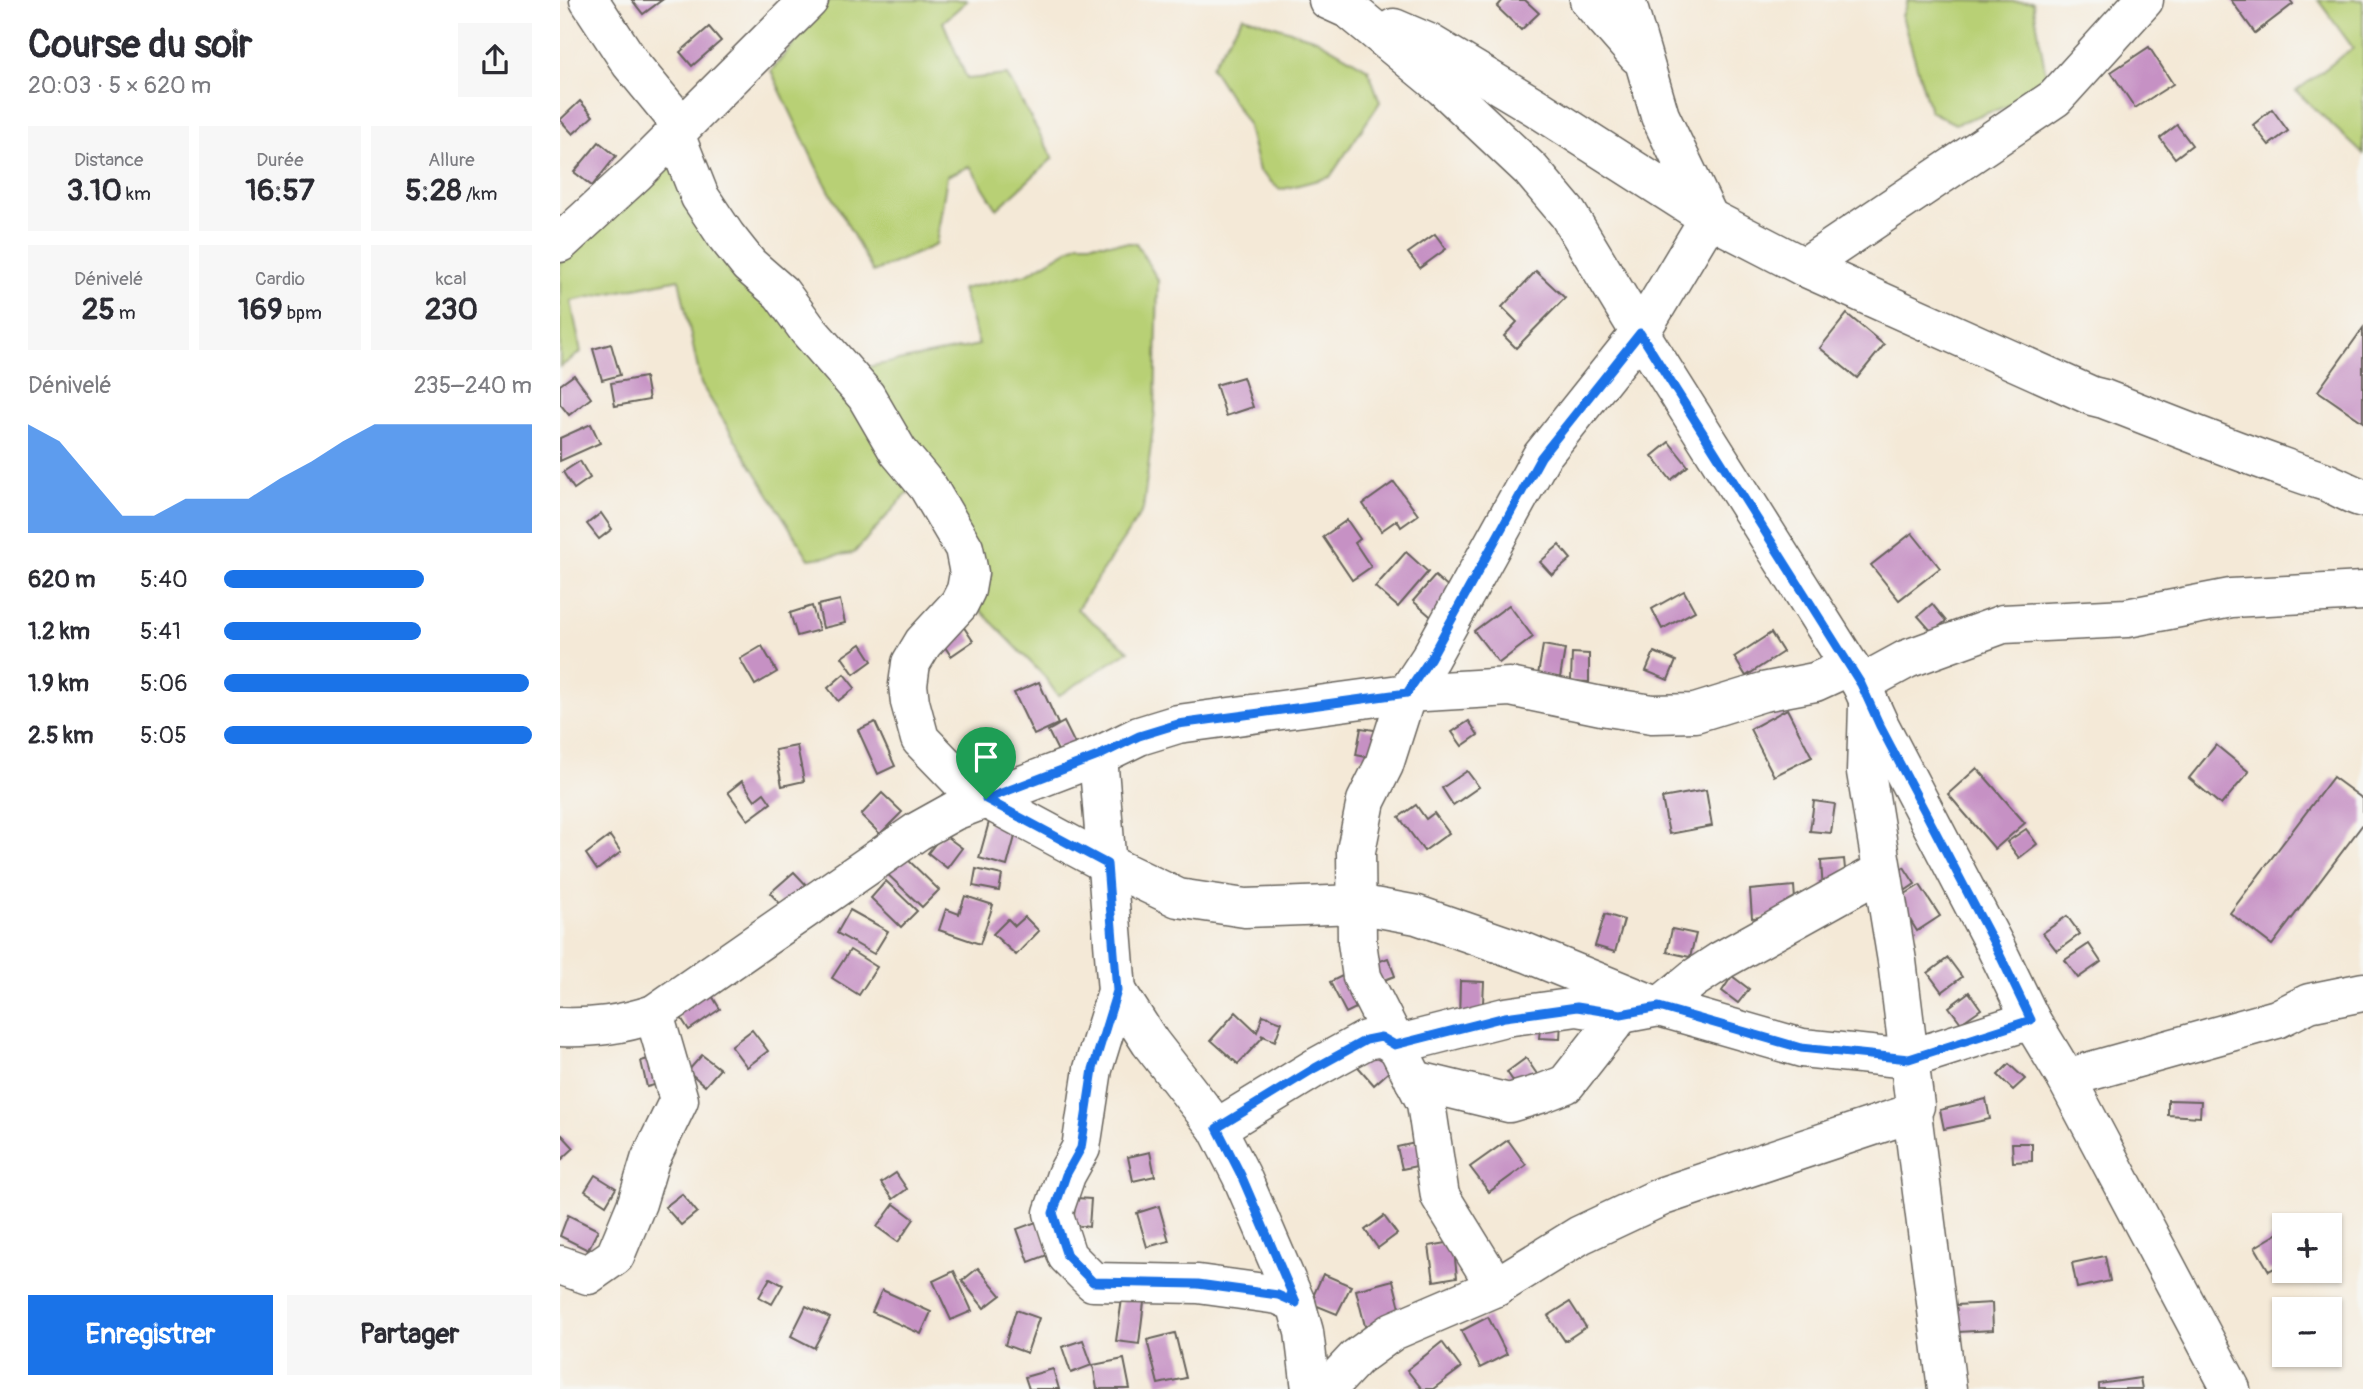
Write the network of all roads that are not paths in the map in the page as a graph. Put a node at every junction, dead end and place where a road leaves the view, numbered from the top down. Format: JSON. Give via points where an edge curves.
{"nodes":[{"id":1,"x":589,"y":0,"type":"edge"},
{"id":2,"x":809,"y":0,"type":"edge"},
{"id":3,"x":1589,"y":0,"type":"edge"},
{"id":4,"x":1626,"y":0,"type":"edge"},
{"id":5,"x":2144,"y":0,"type":"edge"},
{"id":6,"x":1339,"y":5,"type":"edge"},
{"id":7,"x":1645,"y":65,"type":"junction"},
{"id":8,"x":679,"y":130,"type":"junction"},
{"id":9,"x":1709,"y":218,"type":"junction"},
{"id":10,"x":560,"y":243,"type":"edge"},
{"id":11,"x":1804,"y":267,"type":"junction"},
{"id":12,"x":1640,"y":333,"type":"junction"},
{"id":13,"x":2363,"y":498,"type":"edge"},
{"id":14,"x":2363,"y":590,"type":"edge"},
{"id":15,"x":1860,"y":684,"type":"junction"},
{"id":16,"x":1407,"y":693,"type":"junction"},
{"id":17,"x":1098,"y":756,"type":"junction"},
{"id":18,"x":983,"y":800,"type":"junction"},
{"id":19,"x":1107,"y":864,"type":"junction"},
{"id":20,"x":1882,"y":871,"type":"junction"},
{"id":21,"x":1357,"y":904,"type":"junction"},
{"id":22,"x":1117,"y":991,"type":"junction"},
{"id":23,"x":2363,"y":992,"type":"edge"},
{"id":24,"x":1659,"y":1007,"type":"junction"},
{"id":25,"x":654,"y":1014,"type":"junction"},
{"id":26,"x":1621,"y":1014,"type":"junction"},
{"id":27,"x":2031,"y":1020,"type":"junction"},
{"id":28,"x":560,"y":1027,"type":"edge"},
{"id":29,"x":1395,"y":1045,"type":"junction"},
{"id":30,"x":1909,"y":1059,"type":"junction"},
{"id":31,"x":2066,"y":1078,"type":"junction"},
{"id":32,"x":1414,"y":1080,"type":"junction"},
{"id":33,"x":1912,"y":1112,"type":"junction"},
{"id":34,"x":1217,"y":1128,"type":"junction"},
{"id":35,"x":560,"y":1265,"type":"edge"},
{"id":36,"x":1496,"y":1287,"type":"junction"},
{"id":37,"x":1296,"y":1303,"type":"junction"},
{"id":38,"x":1311,"y":1389,"type":"edge"},
{"id":39,"x":1327,"y":1389,"type":"edge"},
{"id":40,"x":1947,"y":1389,"type":"edge"},
{"id":41,"x":2231,"y":1389,"type":"edge"}],
"edges":[{"from":1,"to":8,"type":"street"},
{"from":2,"to":8,"type":"street"},
{"from":3,"to":7,"type":"street"},
{"from":4,"to":7,"type":"street"},
{"from":5,"to":11,"type":"street","via":[[2055,98]]},
{"from":6,"to":9,"type":"street","via":[[1429,43]]},
{"from":6,"to":12,"type":"street","via":[[1443,87],[1531,170],[1568,214]]},
{"from":7,"to":9,"type":"street","via":[[1660,116]]},
{"from":8,"to":10,"type":"street"},
{"from":8,"to":18,"type":"street","via":[[700,197],[726,236],[749,265],[781,293],[866,396],[964,548],[969,573],[966,590],[911,663],[909,702],[920,739]]},
{"from":9,"to":11,"type":"street"},
{"from":9,"to":12,"type":"street"},
{"from":11,"to":13,"type":"street","via":[[2092,396]]},
{"from":12,"to":15,"type":"street"},
{"from":12,"to":16,"type":"street","via":[[1541,457]]},
{"from":14,"to":15,"type":"street","via":[[2231,598],[2127,618],[2003,624],[1907,659]]},
{"from":15,"to":16,"type":"street","via":[[1815,682],[1763,691],[1695,713],[1652,714],[1510,687]]},
{"from":15,"to":20,"type":"street","via":[[1866,772]]},
{"from":15,"to":27,"type":"street"},
{"from":16,"to":17,"type":"street","via":[[1178,724]]},
{"from":16,"to":21,"type":"street","via":[[1384,765],[1366,801],[1356,851]]},
{"from":17,"to":18,"type":"street"},
{"from":17,"to":19,"type":"street"},
{"from":18,"to":19,"type":"street"},
{"from":18,"to":25,"type":"street","via":[[895,845]]},
{"from":19,"to":21,"type":"street","via":[[1178,898],[1245,908]]},
{"from":19,"to":22,"type":"street"},
{"from":20,"to":24,"type":"street","via":[[1722,960]]},
{"from":20,"to":30,"type":"street"},
{"from":21,"to":24,"type":"street","via":[[1417,915],[1527,953]]},
{"from":21,"to":29,"type":"street","via":[[1362,977]]},
{"from":22,"to":34,"type":"street"},
{"from":22,"to":37,"type":"street","via":[[1093,1069],[1081,1148],[1053,1213],[1067,1256],[1093,1282],[1198,1284],[1278,1295]]},
{"from":23,"to":31,"type":"street","via":[[2309,1003],[2277,1019]]},
{"from":24,"to":26,"type":"street"},
{"from":24,"to":30,"type":"street","via":[[1801,1048]]},
{"from":25,"to":28,"type":"street","via":[[598,1028]]},
{"from":25,"to":35,"type":"street","via":[[679,1100],[650,1160],[615,1256],[587,1275]]},
{"from":26,"to":29,"type":"street","via":[[1577,1007],[1505,1017]]},
{"from":26,"to":32,"type":"street","via":[[1566,1084],[1543,1093],[1508,1103]]},
{"from":27,"to":30,"type":"street"},
{"from":27,"to":31,"type":"street"},
{"from":29,"to":32,"type":"street"},
{"from":29,"to":34,"type":"street","via":[[1381,1037],[1366,1040]]},
{"from":30,"to":33,"type":"street"},
{"from":31,"to":41,"type":"street"},
{"from":32,"to":36,"type":"street","via":[[1426,1103],[1440,1196]]},
{"from":33,"to":36,"type":"street","via":[[1663,1196],[1580,1235]]},
{"from":33,"to":40,"type":"street"},
{"from":34,"to":37,"type":"street"},
{"from":36,"to":39,"type":"street","via":[[1393,1331],[1356,1358]]},
{"from":37,"to":38,"type":"street"}]}
